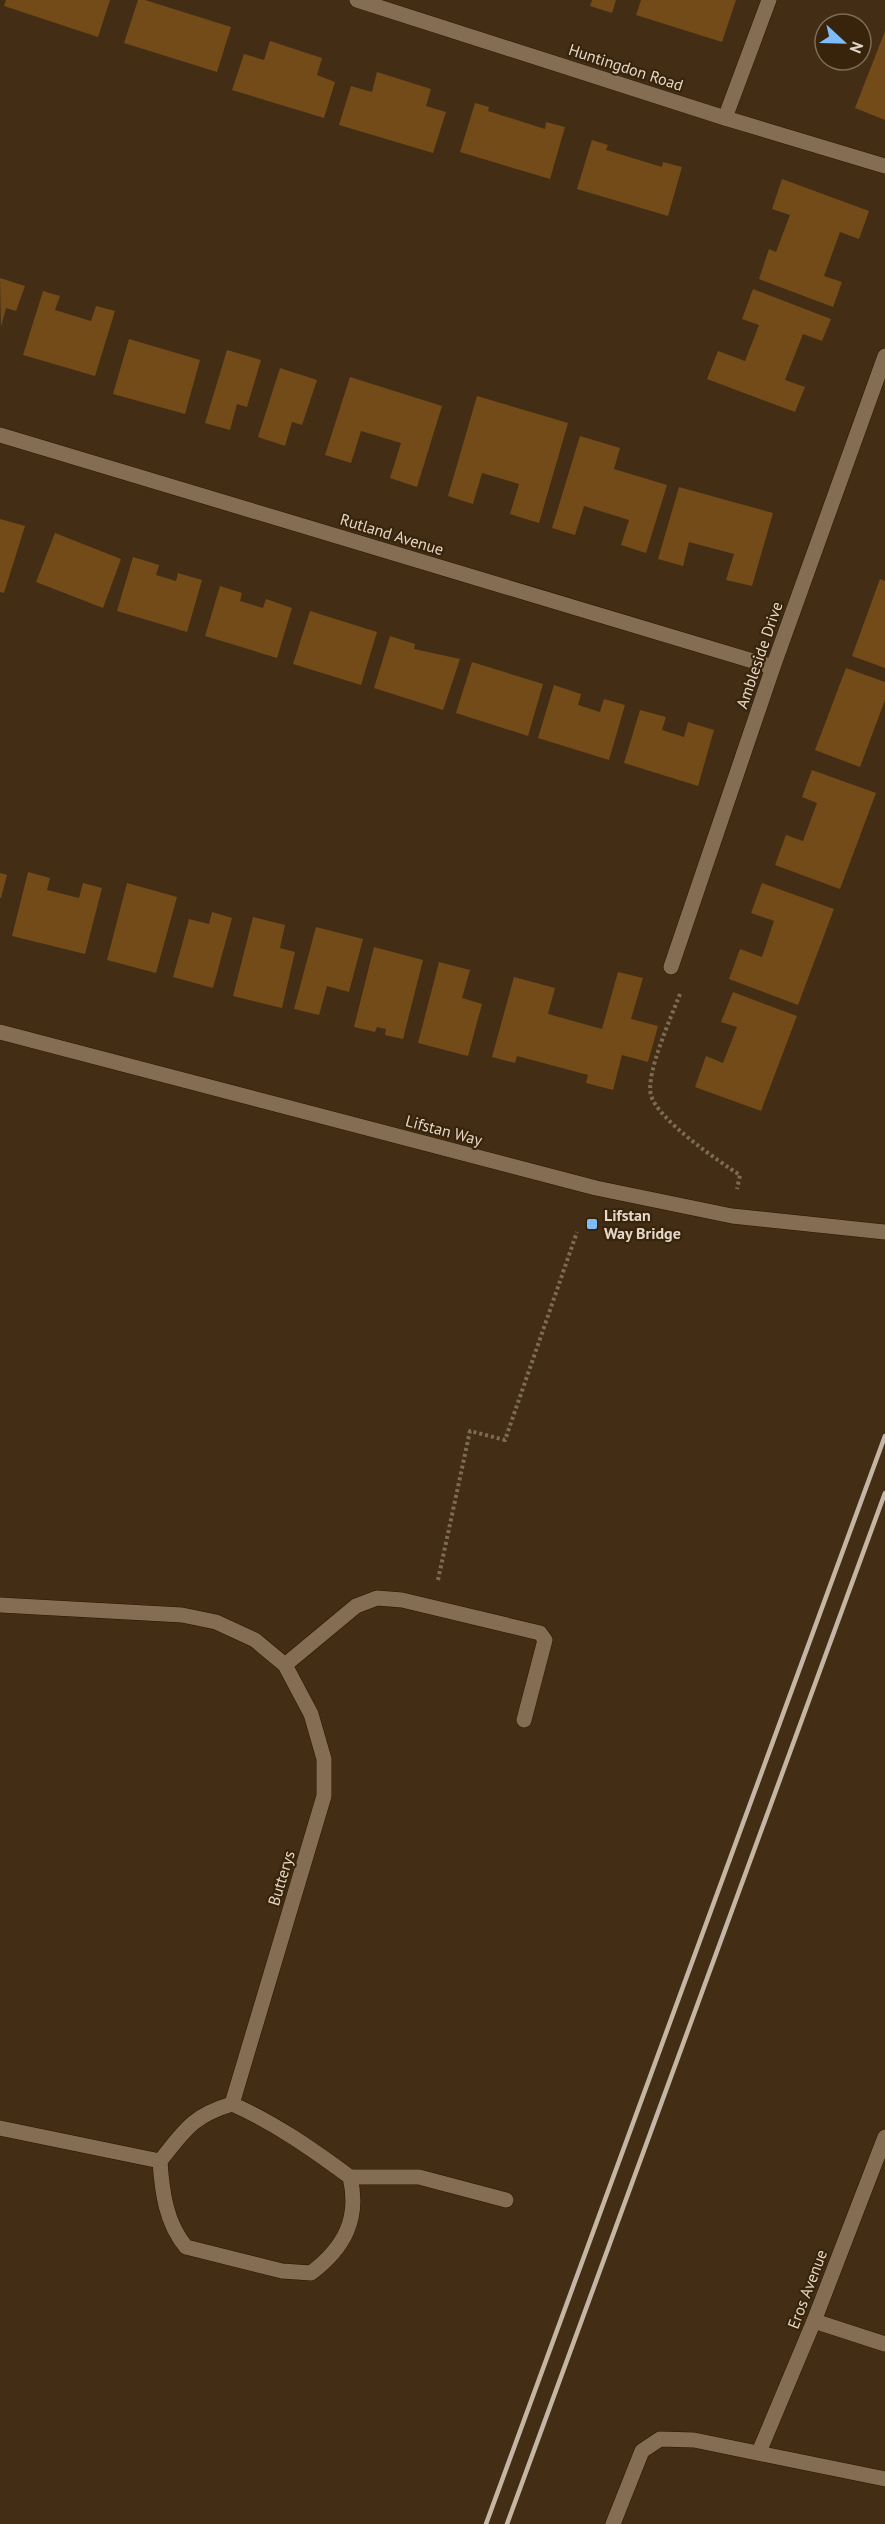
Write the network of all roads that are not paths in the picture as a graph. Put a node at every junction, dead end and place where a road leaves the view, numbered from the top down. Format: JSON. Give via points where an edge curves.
{"nodes":[{"id":1,"x":357,"y":0,"type":"edge"},
{"id":2,"x":770,"y":0,"type":"edge"},
{"id":3,"x":725,"y":118,"type":"junction"},
{"id":4,"x":885,"y":166,"type":"edge"},
{"id":5,"x":885,"y":356,"type":"edge"},
{"id":6,"x":0,"y":435,"type":"edge"},
{"id":7,"x":773,"y":667,"type":"junction"},
{"id":8,"x":671,"y":967,"type":"road end"},
{"id":9,"x":0,"y":1032,"type":"edge"},
{"id":10,"x":885,"y":1232,"type":"edge"},
{"id":11,"x":0,"y":1605,"type":"edge"},
{"id":12,"x":285,"y":1665,"type":"junction"},
{"id":13,"x":524,"y":1720,"type":"dead end"},
{"id":14,"x":232,"y":2104,"type":"junction"},
{"id":15,"x":0,"y":2128,"type":"edge"},
{"id":16,"x":885,"y":2137,"type":"edge"},
{"id":17,"x":160,"y":2161,"type":"junction"},
{"id":18,"x":350,"y":2177,"type":"junction"},
{"id":19,"x":506,"y":2200,"type":"dead end"},
{"id":20,"x":814,"y":2321,"type":"junction"},
{"id":21,"x":885,"y":2344,"type":"edge"},
{"id":22,"x":759,"y":2452,"type":"junction"},
{"id":23,"x":885,"y":2479,"type":"edge"},
{"id":24,"x":613,"y":2524,"type":"edge"}],
"edges":[{"from":1,"to":3,"type":"street","name":"Huntingdon Road"},
{"from":2,"to":3,"type":"street"},
{"from":3,"to":4,"type":"street","name":"Huntingdon Road"},
{"from":5,"to":7,"type":"street","name":"Ambleside Drive"},
{"from":6,"to":7,"type":"street","name":"Rutland Avenue"},
{"from":7,"to":8,"type":"street","name":"Ambleside Drive"},
{"from":9,"to":10,"type":"street","name":"Lifstan Way","via":[[596,1188],[732,1216]]},
{"from":11,"to":12,"type":"street","name":"Butterys","via":[[182,1616],[216,1622],[255,1640]]},
{"from":12,"to":13,"type":"street","via":[[356,1605],[377,1598],[402,1600],[540,1633],[545,1640]]},
{"from":12,"to":14,"type":"street","name":"Butterys","via":[[311,1714],[324,1759],[324,1796]]},
{"from":14,"to":17,"type":"street","via":[[208,2111],[187,2127]]},
{"from":14,"to":18,"type":"street","via":[[298,2139]]},
{"from":15,"to":17,"type":"street"},
{"from":16,"to":20,"type":"street","name":"Eros Avenue"},
{"from":17,"to":18,"type":"street","via":[[169,2218],[186,2247],[282,2271],[311,2273],[330,2259],[346,2235],[351,2217],[355,2199]]},
{"from":18,"to":19,"type":"street","via":[[419,2177]]},
{"from":20,"to":21,"type":"street"},
{"from":20,"to":22,"type":"street","name":"Eros Avenue"},
{"from":22,"to":23,"type":"street"},
{"from":22,"to":24,"type":"street","via":[[694,2440],[660,2439],[642,2451]]}]}
